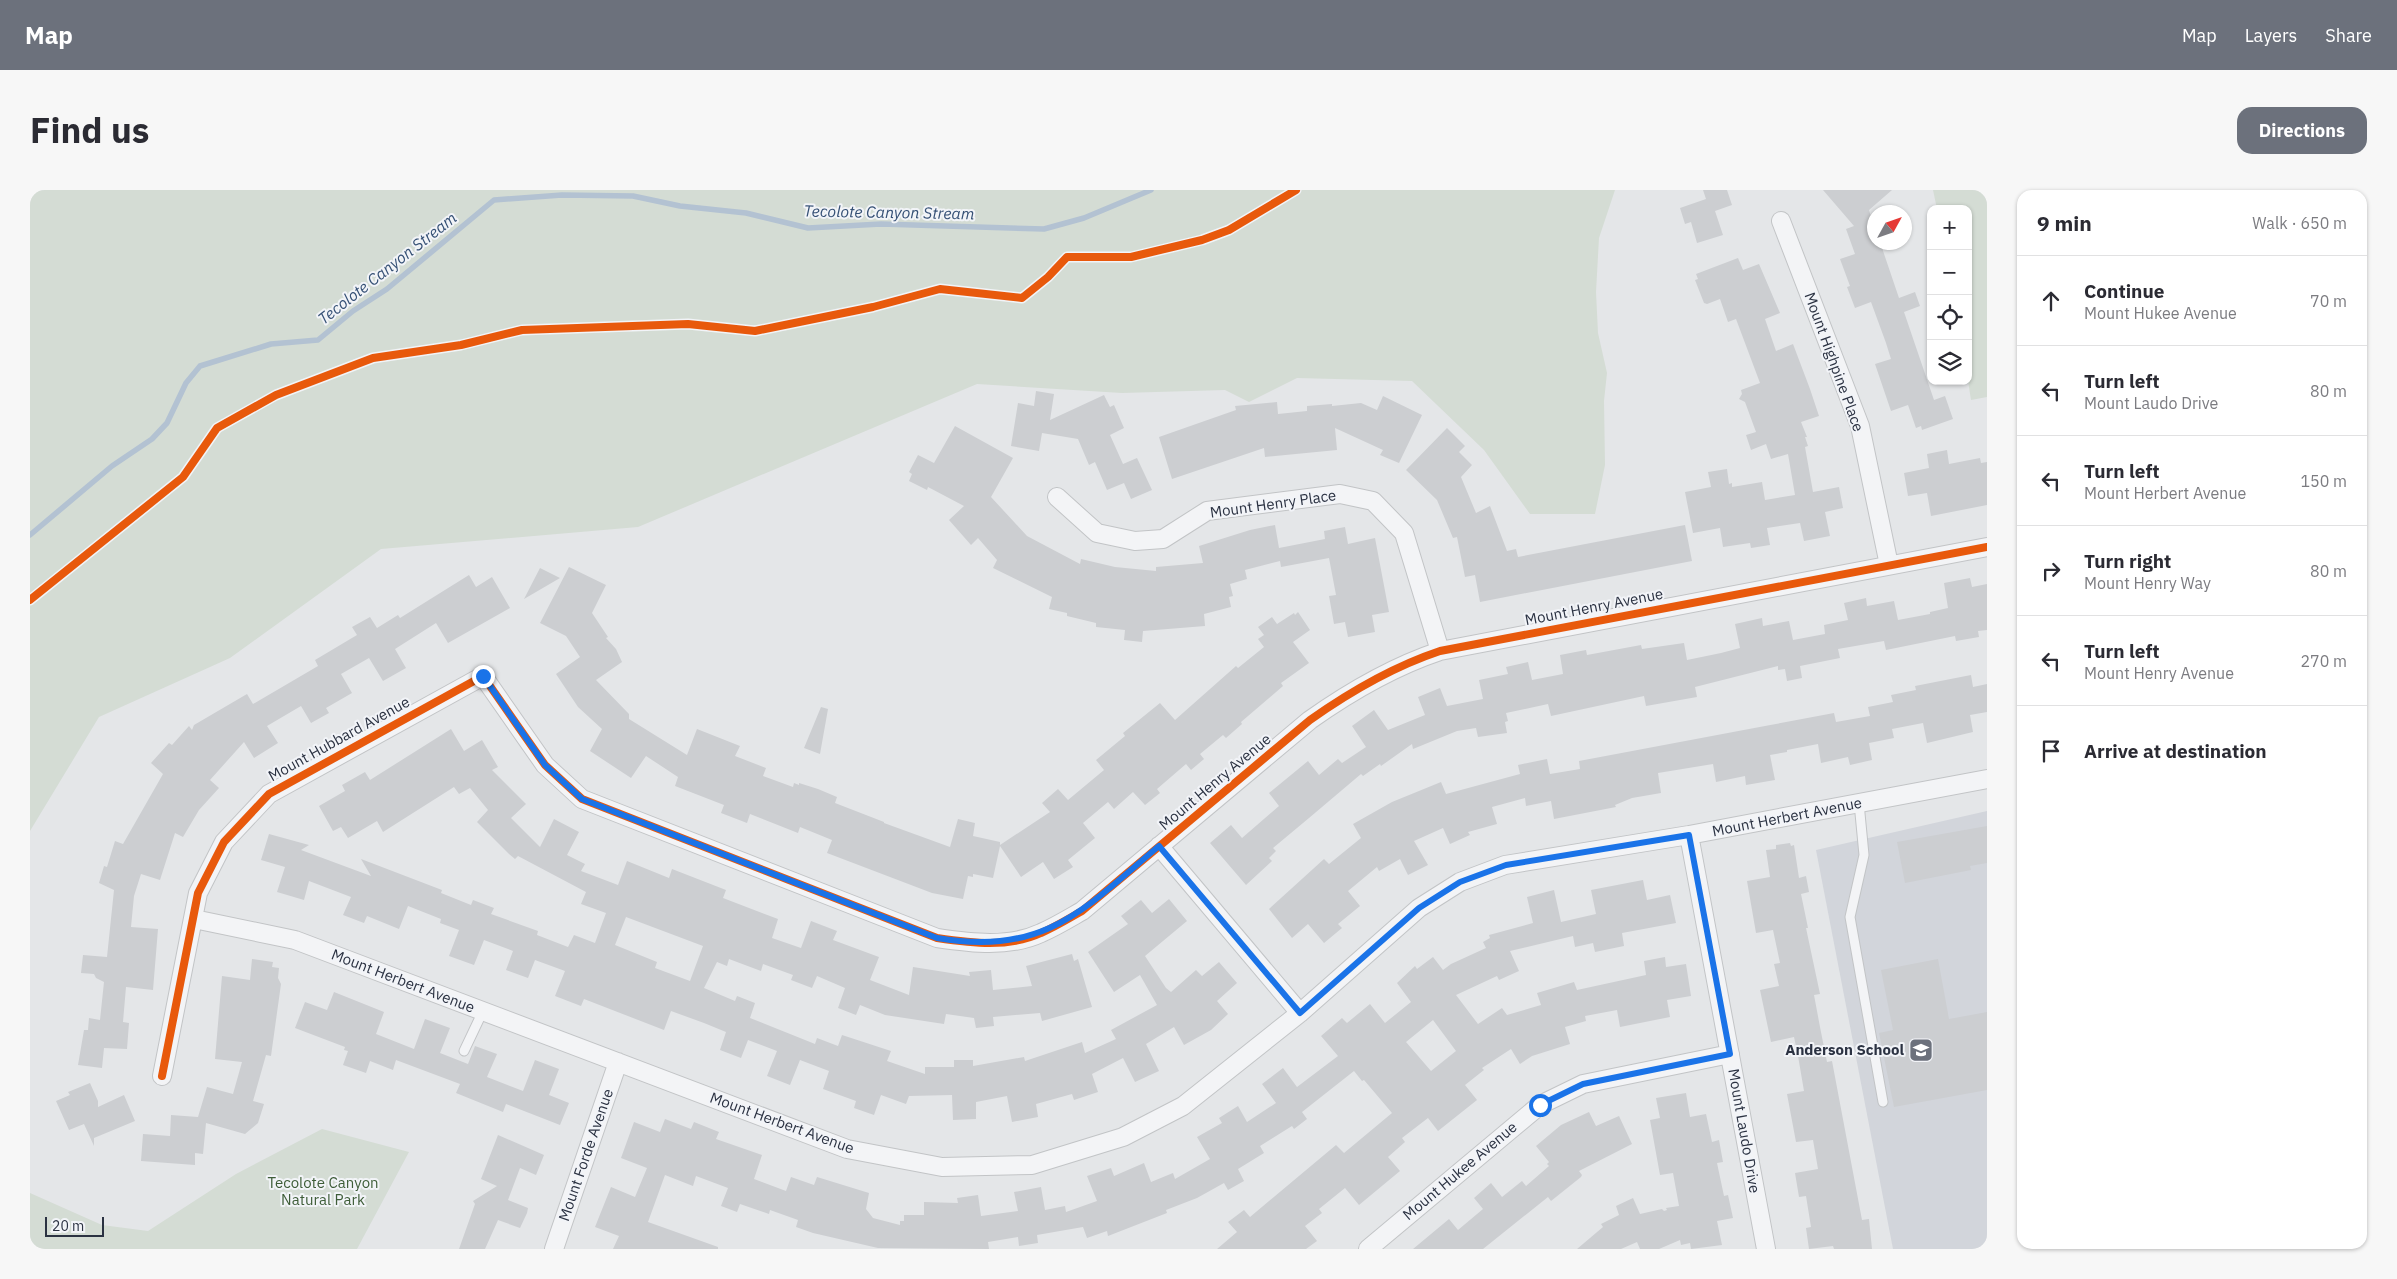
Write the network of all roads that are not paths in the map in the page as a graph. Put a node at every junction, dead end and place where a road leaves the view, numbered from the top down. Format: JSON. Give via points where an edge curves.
{"nodes":[{"id":1,"x":1781,"y":221,"type":"dead end"},
{"id":2,"x":1057,"y":497,"type":"dead end"},
{"id":3,"x":1987,"y":546,"type":"edge"},
{"id":4,"x":1889,"y":565,"type":"junction"},
{"id":5,"x":1440,"y":651,"type":"junction"},
{"id":6,"x":483,"y":676,"type":"joint"},
{"id":7,"x":1987,"y":779,"type":"edge"},
{"id":8,"x":1859,"y":803,"type":"junction"},
{"id":9,"x":1689,"y":835,"type":"junction"},
{"id":10,"x":1159,"y":846,"type":"junction"},
{"id":11,"x":194,"y":919,"type":"junction"},
{"id":12,"x":482,"y":1011,"type":"junction"},
{"id":13,"x":1300,"y":1013,"type":"junction"},
{"id":14,"x":464,"y":1051,"type":"dead end"},
{"id":15,"x":1730,"y":1054,"type":"junction"},
{"id":16,"x":618,"y":1062,"type":"junction"},
{"id":17,"x":162,"y":1076,"type":"dead end"},
{"id":18,"x":1883,"y":1102,"type":"dead end"},
{"id":19,"x":554,"y":1249,"type":"edge"},
{"id":20,"x":1368,"y":1249,"type":"edge"},
{"id":21,"x":1766,"y":1249,"type":"edge"}],
"edges":[{"from":1,"to":4,"type":"street","name":"Mount Highpine Place","via":[[1860,426]]},
{"from":2,"to":5,"type":"street","name":"Mount Henry Place","via":[[1097,533],[1135,542],[1163,539],[1207,511],[1340,494],[1374,501],[1404,533]]},
{"from":3,"to":4,"type":"street","name":"Mount Henry Avenue"},
{"from":4,"to":5,"type":"street","name":"Mount Henry Avenue"},
{"from":5,"to":10,"type":"street","name":"Mount Henry Avenue","via":[[1409,661],[1342,697]]},
{"from":6,"to":10,"type":"street","name":"Mount Henry Avenue","via":[[545,765],[582,799],[937,938],[999,943],[1039,934],[1082,911]]},
{"from":6,"to":11,"type":"street","name":"Mount Hubbard Avenue","via":[[269,794],[224,842],[198,893]]},
{"from":7,"to":8,"type":"street","name":"Mount Herbert Avenue"},
{"from":8,"to":9,"type":"street","name":"Mount Herbert Avenue"},
{"from":8,"to":18,"type":"lane","via":[[1864,855],[1850,917]]},
{"from":9,"to":13,"type":"street","name":"Mount Herbert Avenue","via":[[1506,865],[1460,882],[1419,908]]},
{"from":9,"to":15,"type":"street","name":"Mount Laudo Drive"},
{"from":10,"to":13,"type":"street"},
{"from":11,"to":12,"type":"street","name":"Mount Herbert Avenue","via":[[295,940]]},
{"from":11,"to":17,"type":"street","name":"Mount Hubbard Avenue"},
{"from":12,"to":14,"type":"lane"},
{"from":12,"to":16,"type":"street","name":"Mount Herbert Avenue"},
{"from":13,"to":16,"type":"street","name":"Mount Herbert Avenue","via":[[1183,1106],[1123,1137],[1032,1165],[942,1167],[847,1149]]},
{"from":15,"to":20,"type":"street","name":"Mount Hukee Avenue","via":[[1583,1084],[1540,1105]]},
{"from":15,"to":21,"type":"street","name":"Mount Laudo Drive"},
{"from":16,"to":19,"type":"street","name":"Mount Forde Avenue"}]}
